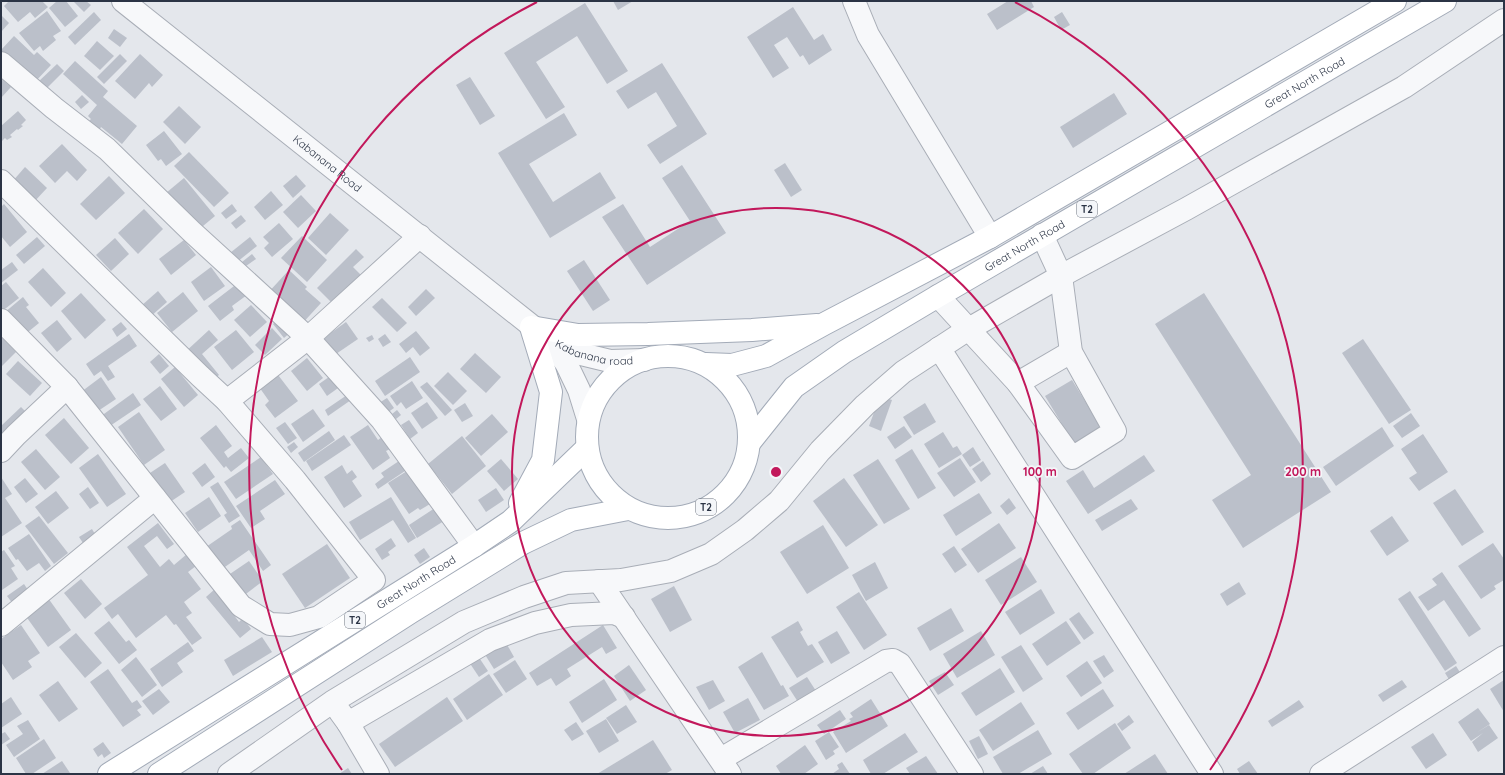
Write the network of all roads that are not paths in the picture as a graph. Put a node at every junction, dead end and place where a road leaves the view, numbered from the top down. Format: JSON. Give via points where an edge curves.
{"nodes":[{"id":1,"x":123,"y":1,"type":"edge"},
{"id":2,"x":854,"y":1,"type":"edge"},
{"id":3,"x":1395,"y":1,"type":"edge"},
{"id":4,"x":1445,"y":1,"type":"edge"},
{"id":5,"x":1504,"y":20,"type":"edge"},
{"id":6,"x":1,"y":63,"type":"edge"},
{"id":7,"x":2,"y":183,"type":"edge"},
{"id":8,"x":1042,"y":235,"type":"junction"},
{"id":9,"x":420,"y":236,"type":"junction"},
{"id":10,"x":990,"y":237,"type":"junction"},
{"id":11,"x":1061,"y":276,"type":"junction"},
{"id":12,"x":938,"y":296,"type":"junction"},
{"id":13,"x":1,"y":320,"type":"edge"},
{"id":14,"x":824,"y":324,"type":"junction"},
{"id":15,"x":968,"y":330,"type":"junction"},
{"id":16,"x":539,"y":333,"type":"junction"},
{"id":17,"x":308,"y":338,"type":"junction"},
{"id":18,"x":939,"y":348,"type":"junction"},
{"id":19,"x":1071,"y":352,"type":"junction"},
{"id":20,"x":644,"y":360,"type":"junction"},
{"id":21,"x":706,"y":364,"type":"junction"},
{"id":22,"x":1018,"y":383,"type":"junction"},
{"id":23,"x":67,"y":386,"type":"junction"},
{"id":24,"x":227,"y":401,"type":"junction"},
{"id":25,"x":588,"y":419,"type":"junction"},
{"id":26,"x":750,"y":442,"type":"junction"},
{"id":27,"x":587,"y":448,"type":"junction"},
{"id":28,"x":1,"y":451,"type":"edge"},
{"id":29,"x":155,"y":498,"type":"junction"},
{"id":30,"x":628,"y":509,"type":"junction"},
{"id":31,"x":511,"y":521,"type":"junction"},
{"id":32,"x":474,"y":546,"type":"junction"},
{"id":33,"x":599,"y":581,"type":"junction"},
{"id":34,"x":624,"y":617,"type":"junction"},
{"id":35,"x":1,"y":624,"type":"edge"},
{"id":36,"x":1504,"y":657,"type":"edge"},
{"id":37,"x":332,"y":702,"type":"junction"},
{"id":38,"x":348,"y":723,"type":"junction"},
{"id":39,"x":726,"y":766,"type":"edge"},
{"id":40,"x":109,"y":774,"type":"edge"},
{"id":41,"x":160,"y":774,"type":"edge"},
{"id":42,"x":229,"y":774,"type":"edge"},
{"id":43,"x":378,"y":774,"type":"edge"},
{"id":44,"x":972,"y":774,"type":"edge"},
{"id":45,"x":1212,"y":774,"type":"edge"},
{"id":46,"x":1321,"y":774,"type":"edge"}],
"edges":[{"from":1,"to":9,"type":"street","name":"Kabanana Road"},
{"from":2,"to":10,"type":"street","via":[[868,35]]},
{"from":3,"to":10,"type":"main road","number":"T2"},
{"from":4,"to":8,"type":"main road","name":"Great North Road","number":"T2"},
{"from":5,"to":11,"type":"street","via":[[1404,87]]},
{"from":6,"to":17,"type":"street","via":[[106,149]]},
{"from":7,"to":24,"type":"street"},
{"from":8,"to":11,"type":"street"},
{"from":8,"to":12,"type":"main road","name":"Great North Road","number":"T2"},
{"from":9,"to":16,"type":"street","name":"Kabanana Road"},
{"from":9,"to":17,"type":"street"},
{"from":10,"to":14,"type":"main road","number":"T2"},
{"from":11,"to":15,"type":"street"},
{"from":11,"to":19,"type":"street"},
{"from":12,"to":15,"type":"street"},
{"from":12,"to":26,"type":"main road","name":"Great North Road","number":"T2","via":[[844,352],[794,387]]},
{"from":13,"to":23,"type":"street"},
{"from":14,"to":16,"type":"main road","via":[[752,330],[640,334]]},
{"from":14,"to":21,"type":"main road","number":"T2","via":[[766,356],[732,365]]},
{"from":15,"to":18,"type":"street"},
{"from":15,"to":22,"type":"street"},
{"from":16,"to":20,"type":"street","name":"Kabanana road","via":[[577,353],[603,360]]},
{"from":16,"to":25,"type":"street","name":"Kabanana road","via":[[566,363],[579,390]]},
{"from":16,"to":31,"type":"main road","via":[[550,392],[543,460]]},
{"from":17,"to":24,"type":"street"},
{"from":17,"to":32,"type":"street","via":[[382,420]]},
{"from":18,"to":33,"type":"street","via":[[903,372],[865,405],[820,451],[780,501],[711,554],[671,571],[621,580]]},
{"from":18,"to":45,"type":"street"},
{"from":19,"to":22,"type":"street"},
{"from":19,"to":22,"type":"street","via":[[1115,431],[1072,458]]},
{"from":20,"to":21,"type":"main road","number":"T2","via":[[665,356],[686,358]]},
{"from":20,"to":25,"type":"main road","number":"T2","via":[[626,369],[609,383],[600,394]]},
{"from":21,"to":26,"type":"main road","number":"T2","via":[[737,390],[748,415]]},
{"from":23,"to":28,"type":"street"},
{"from":23,"to":29,"type":"street"},
{"from":24,"to":29,"type":"street","via":[[295,480],[374,580],[319,617],[290,625],[270,624],[241,606]]},
{"from":25,"to":27,"type":"main road","number":"T2"},
{"from":26,"to":30,"type":"main road","number":"T2","via":[[744,466],[738,477],[731,487],[706,507],[689,514],[664,518]]},
{"from":27,"to":30,"type":"main road","number":"T2","via":[[597,478],[611,496]]},
{"from":27,"to":31,"type":"main road","name":"Great North Road","number":"T2"},
{"from":29,"to":35,"type":"street"},
{"from":30,"to":41,"type":"main road","name":"Great North Road","number":"T2","via":[[571,520],[523,543],[404,616]]},
{"from":31,"to":32,"type":"main road","name":"Great North Road","number":"T2"},
{"from":32,"to":40,"type":"main road","name":"Great North Road","number":"T2"},
{"from":33,"to":34,"type":"street"},
{"from":33,"to":37,"type":"street","via":[[566,583],[464,622]]},
{"from":34,"to":38,"type":"street","via":[[614,613],[571,615],[535,622],[490,640]]},
{"from":34,"to":39,"type":"street"},
{"from":36,"to":46,"type":"street"},
{"from":37,"to":38,"type":"street"},
{"from":37,"to":42,"type":"street"},
{"from":38,"to":43,"type":"street"},
{"from":39,"to":44,"type":"street","via":[[886,661],[893,660],[900,664]]}]}
